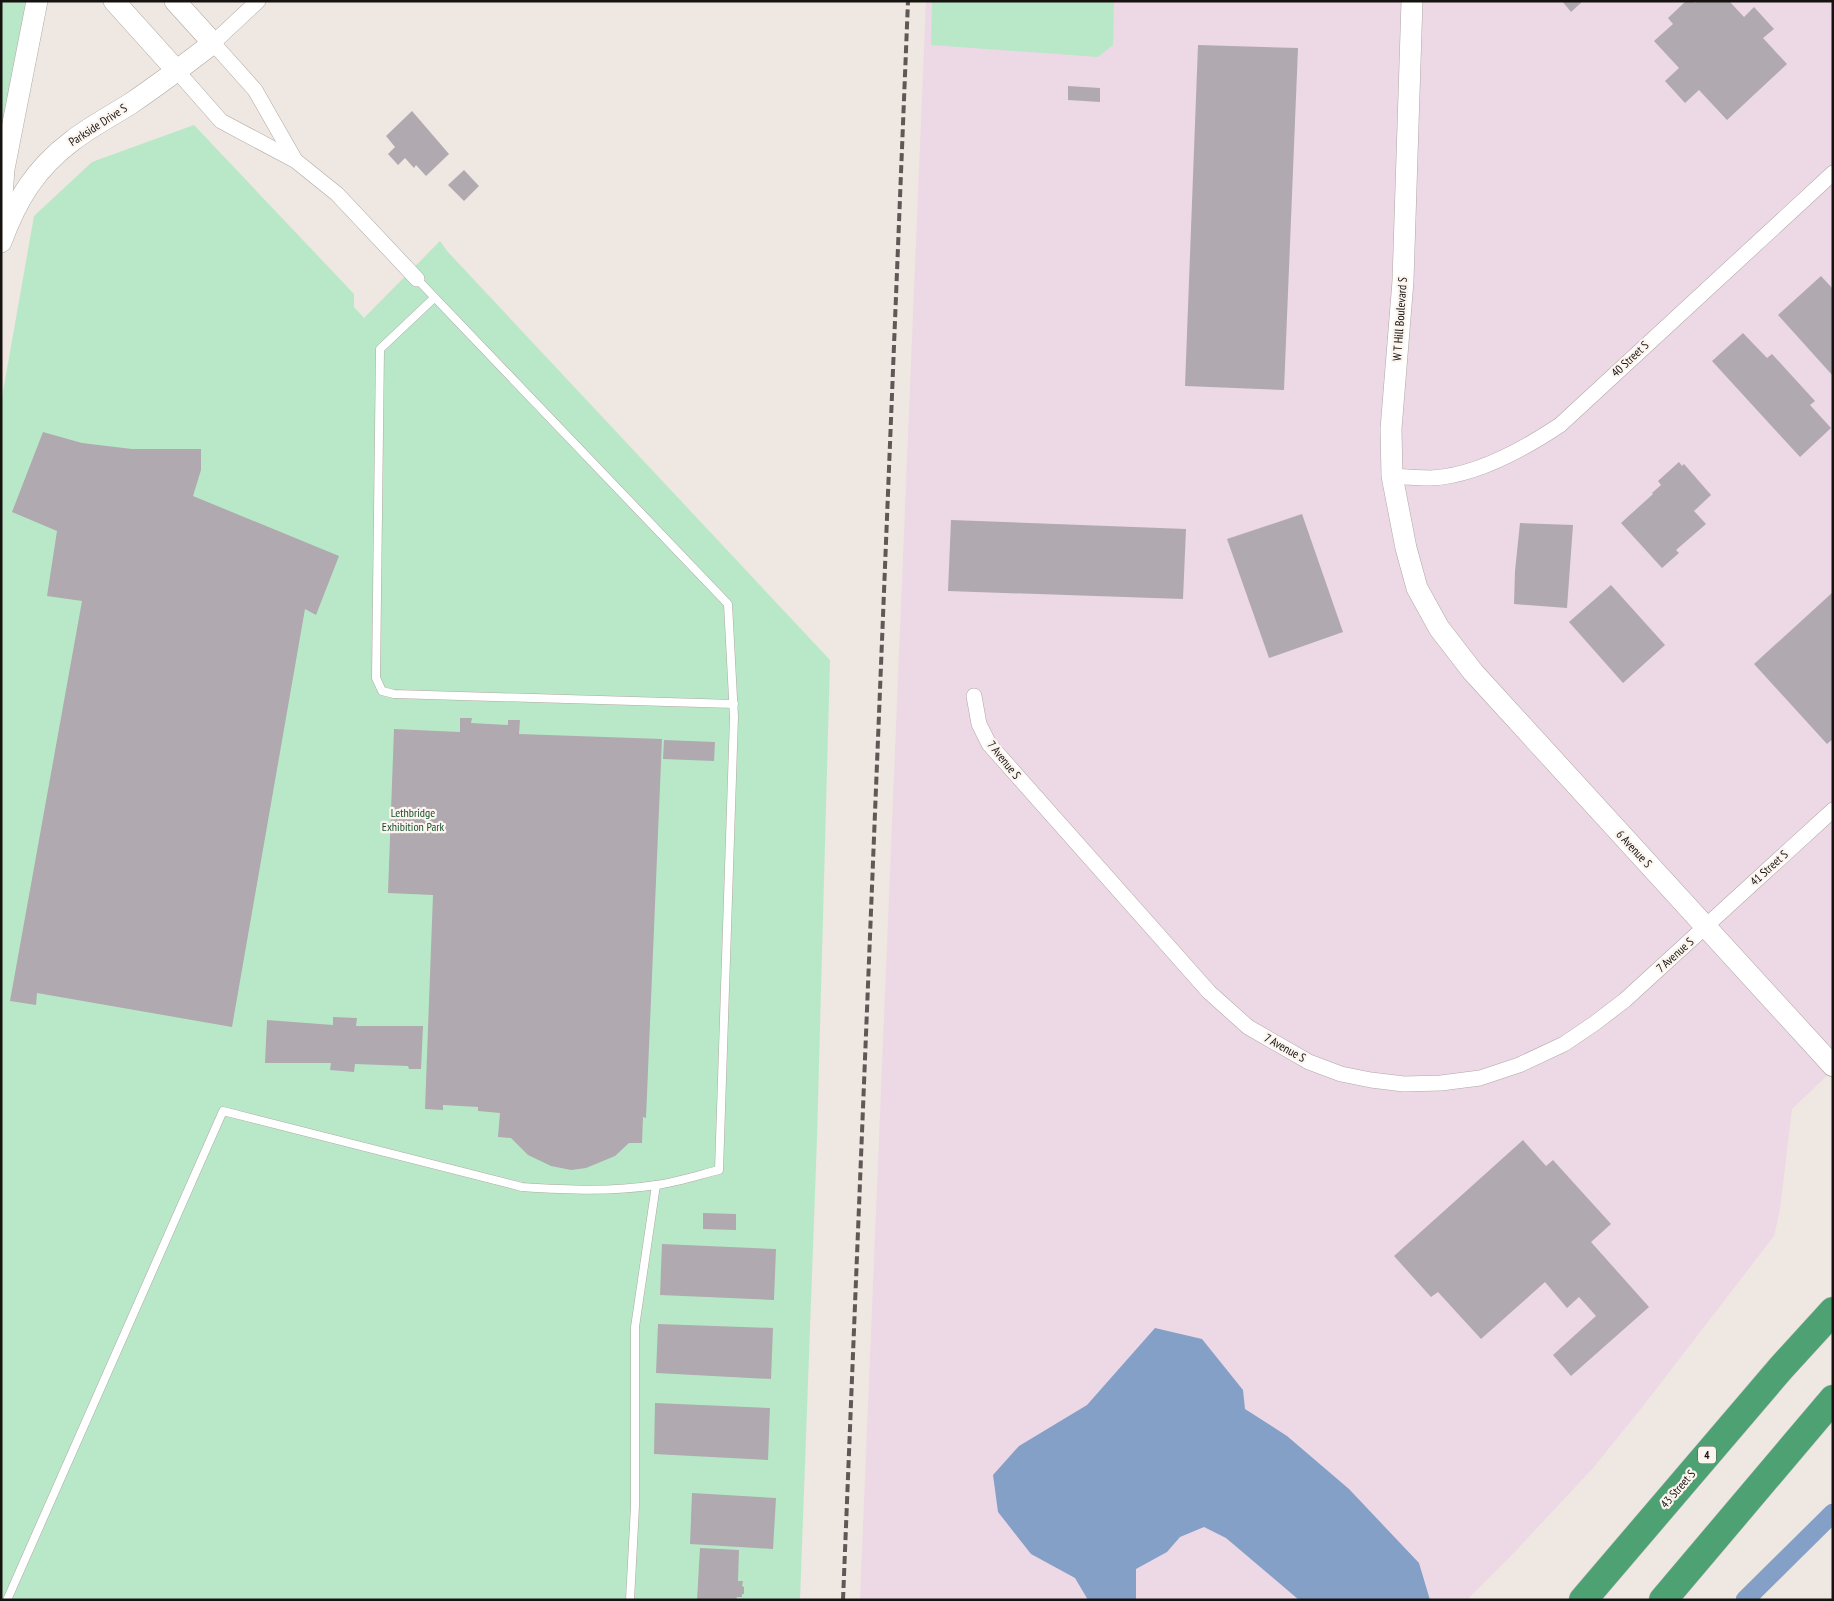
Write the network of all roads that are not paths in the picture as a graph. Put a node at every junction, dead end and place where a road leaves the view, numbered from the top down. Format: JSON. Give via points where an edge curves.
{"nodes":[{"id":1,"x":37,"y":1,"type":"edge"},
{"id":2,"x":114,"y":1,"type":"edge"},
{"id":3,"x":175,"y":1,"type":"edge"},
{"id":4,"x":258,"y":1,"type":"edge"},
{"id":5,"x":1412,"y":1,"type":"edge"},
{"id":6,"x":213,"y":43,"type":"junction"},
{"id":7,"x":177,"y":71,"type":"junction"},
{"id":8,"x":296,"y":161,"type":"junction"},
{"id":9,"x":1833,"y":172,"type":"edge"},
{"id":10,"x":1,"y":209,"type":"edge"},
{"id":11,"x":1,"y":242,"type":"edge"},
{"id":12,"x":417,"y":280,"type":"joint"},
{"id":13,"x":434,"y":298,"type":"junction"},
{"id":14,"x":1392,"y":476,"type":"junction"},
{"id":15,"x":1439,"y":628,"type":"joint"},
{"id":16,"x":974,"y":696,"type":"dead end"},
{"id":17,"x":734,"y":704,"type":"junction"},
{"id":18,"x":1833,"y":810,"type":"edge"},
{"id":19,"x":1706,"y":926,"type":"junction"},
{"id":20,"x":1833,"y":1066,"type":"edge"},
{"id":21,"x":656,"y":1185,"type":"junction"},
{"id":22,"x":1833,"y":1311,"type":"edge"},
{"id":23,"x":1833,"y":1399,"type":"edge"},
{"id":24,"x":7,"y":1600,"type":"edge"},
{"id":25,"x":630,"y":1600,"type":"edge"},
{"id":26,"x":1583,"y":1600,"type":"edge"},
{"id":27,"x":1663,"y":1600,"type":"edge"}],
"edges":[{"from":1,"to":10,"type":"street","via":[[4,169]]},
{"from":2,"to":7,"type":"street"},
{"from":3,"to":6,"type":"street"},
{"from":4,"to":6,"type":"street"},
{"from":5,"to":14,"type":"street","name":"W T Hill Boulevard S","via":[[1403,281],[1391,430]]},
{"from":6,"to":7,"type":"street","name":"Parkside Drive S"},
{"from":6,"to":8,"type":"street","via":[[255,90]]},
{"from":7,"to":8,"type":"street","via":[[221,121]]},
{"from":7,"to":11,"type":"street","name":"Parkside Drive S","via":[[72,140],[52,158],[21,196]]},
{"from":8,"to":12,"type":"street","via":[[337,194]]},
{"from":9,"to":14,"type":"street","name":"40 Street S","via":[[1560,425],[1528,446],[1466,472],[1432,478]]},
{"from":12,"to":13,"type":"lane"},
{"from":13,"to":17,"type":"lane","via":[[728,604]]},
{"from":13,"to":17,"type":"lane","via":[[380,349],[376,678],[382,692]]},
{"from":14,"to":15,"type":"street","name":"W T Hill Boulevard S","via":[[1406,548],[1418,588]]},
{"from":15,"to":19,"type":"street","name":"6 Avenue S","via":[[1504,709]]},
{"from":16,"to":19,"type":"street","name":"7 Avenue S","via":[[979,724],[989,744],[1209,992],[1248,1027],[1309,1062],[1341,1074],[1404,1084],[1441,1083],[1480,1078],[1518,1065],[1564,1044],[1595,1023]]},
{"from":17,"to":21,"type":"lane","via":[[720,1170]]},
{"from":18,"to":19,"type":"street","name":"41 Street S"},
{"from":19,"to":20,"type":"street","name":"6 Avenue S"},
{"from":21,"to":24,"type":"lane","via":[[565,1190],[522,1187],[223,1110]]},
{"from":21,"to":25,"type":"lane","via":[[634,1327],[634,1506]]},
{"from":22,"to":26,"type":"highway","name":"43 Street S","number":"4"},
{"from":23,"to":27,"type":"highway"}]}
